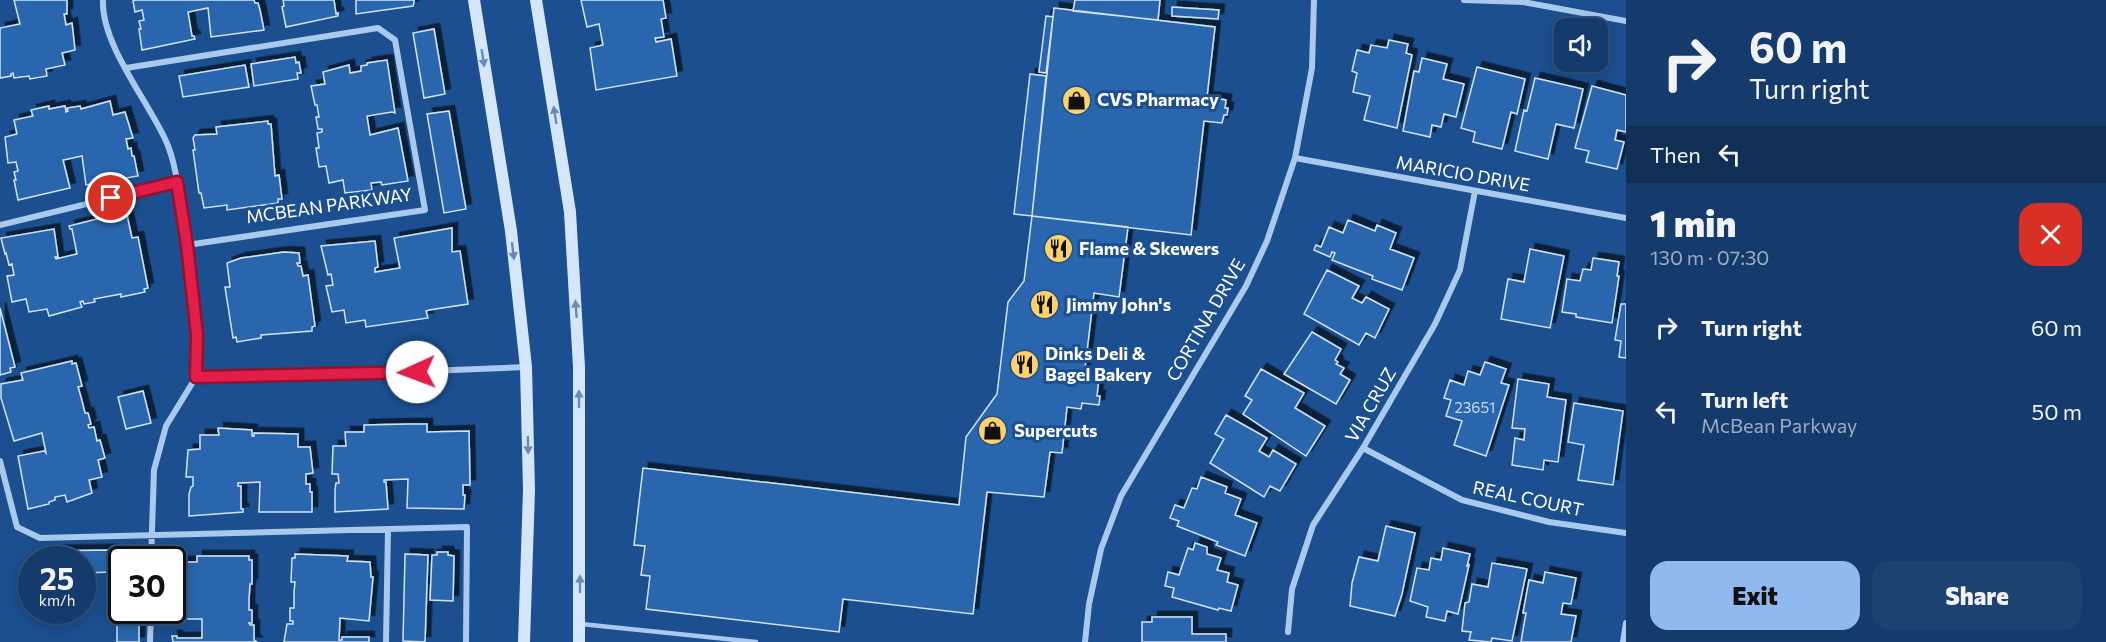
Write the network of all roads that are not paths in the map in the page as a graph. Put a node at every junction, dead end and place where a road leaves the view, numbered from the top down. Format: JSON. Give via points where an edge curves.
{"nodes":[{"id":1,"x":103,"y":0,"type":"edge"},
{"id":2,"x":474,"y":0,"type":"edge"},
{"id":3,"x":536,"y":0,"type":"edge"},
{"id":4,"x":1314,"y":0,"type":"edge"},
{"id":5,"x":1464,"y":0,"type":"edge"},
{"id":6,"x":1626,"y":21,"type":"edge"},
{"id":7,"x":126,"y":68,"type":"junction"},
{"id":8,"x":1295,"y":158,"type":"junction"},
{"id":9,"x":177,"y":182,"type":"junction"},
{"id":10,"x":1475,"y":191,"type":"junction"},
{"id":11,"x":1626,"y":218,"type":"edge"},
{"id":12,"x":0,"y":225,"type":"edge"},
{"id":13,"x":187,"y":245,"type":"junction"},
{"id":14,"x":526,"y":367,"type":"junction"},
{"id":15,"x":196,"y":377,"type":"junction"},
{"id":16,"x":1363,"y":448,"type":"junction"},
{"id":17,"x":0,"y":461,"type":"edge"},
{"id":18,"x":388,"y":529,"type":"junction"},
{"id":19,"x":1626,"y":533,"type":"edge"},
{"id":20,"x":152,"y":535,"type":"junction"},
{"id":21,"x":152,"y":546,"type":"edge"},
{"id":22,"x":1626,"y":623,"type":"edge"},
{"id":23,"x":151,"y":624,"type":"edge"},
{"id":24,"x":581,"y":624,"type":"junction"},
{"id":25,"x":1288,"y":632,"type":"dead end"},
{"id":26,"x":150,"y":642,"type":"edge"},
{"id":27,"x":387,"y":642,"type":"edge"},
{"id":28,"x":466,"y":642,"type":"edge"},
{"id":29,"x":524,"y":642,"type":"edge"},
{"id":30,"x":579,"y":642,"type":"edge"},
{"id":31,"x":756,"y":642,"type":"edge"},
{"id":32,"x":1084,"y":642,"type":"edge"},
{"id":33,"x":1623,"y":642,"type":"edge"}],
"edges":[{"from":1,"to":7,"type":"street","via":[[110,37]]},
{"from":2,"to":14,"type":"main road","one_way":true,"via":[[511,231]]},
{"from":24,"to":3,"type":"main road","one_way":true,"via":[[579,368],[570,212]]},
{"from":4,"to":8,"type":"street","name":"CORTINA DRIVE","via":[[1312,68]]},
{"from":5,"to":6,"type":"street","via":[[1523,2]]},
{"from":7,"to":9,"type":"street","via":[[167,142]]},
{"from":7,"to":13,"type":"street","name":"MCBEAN PARKWAY","via":[[378,27],[395,40],[425,210]]},
{"from":8,"to":10,"type":"street","name":"MARICIO DRIVE"},
{"from":8,"to":32,"type":"street","name":"CORTINA DRIVE","via":[[1267,241],[1246,286],[1121,496],[1101,549]]},
{"from":9,"to":12,"type":"street"},
{"from":9,"to":13,"type":"street"},
{"from":10,"to":11,"type":"street","name":"MARICIO DRIVE"},
{"from":10,"to":16,"type":"street","name":"VIA CRUZ","via":[[1460,270],[1435,324]]},
{"from":13,"to":15,"type":"street","via":[[197,335]]},
{"from":14,"to":15,"type":"street"},
{"from":14,"to":29,"type":"main road","one_way":true,"via":[[529,490]]},
{"from":15,"to":20,"type":"street","via":[[166,426],[154,470]]},
{"from":16,"to":19,"type":"street","name":"REAL COURT","via":[[1462,500],[1549,522]]},
{"from":16,"to":25,"type":"street","name":"VIA CRUZ","via":[[1313,525],[1293,589]]},
{"from":17,"to":20,"type":"street","via":[[17,527],[25,531],[40,538]]},
{"from":18,"to":20,"type":"street"},
{"from":18,"to":27,"type":"street"},
{"from":18,"to":28,"type":"street","via":[[467,527]]},
{"from":20,"to":21,"type":"street"},
{"from":22,"to":33,"type":"street"},
{"from":23,"to":26,"type":"street"},
{"from":24,"to":30,"type":"main road"},
{"from":24,"to":31,"type":"lane"}]}
